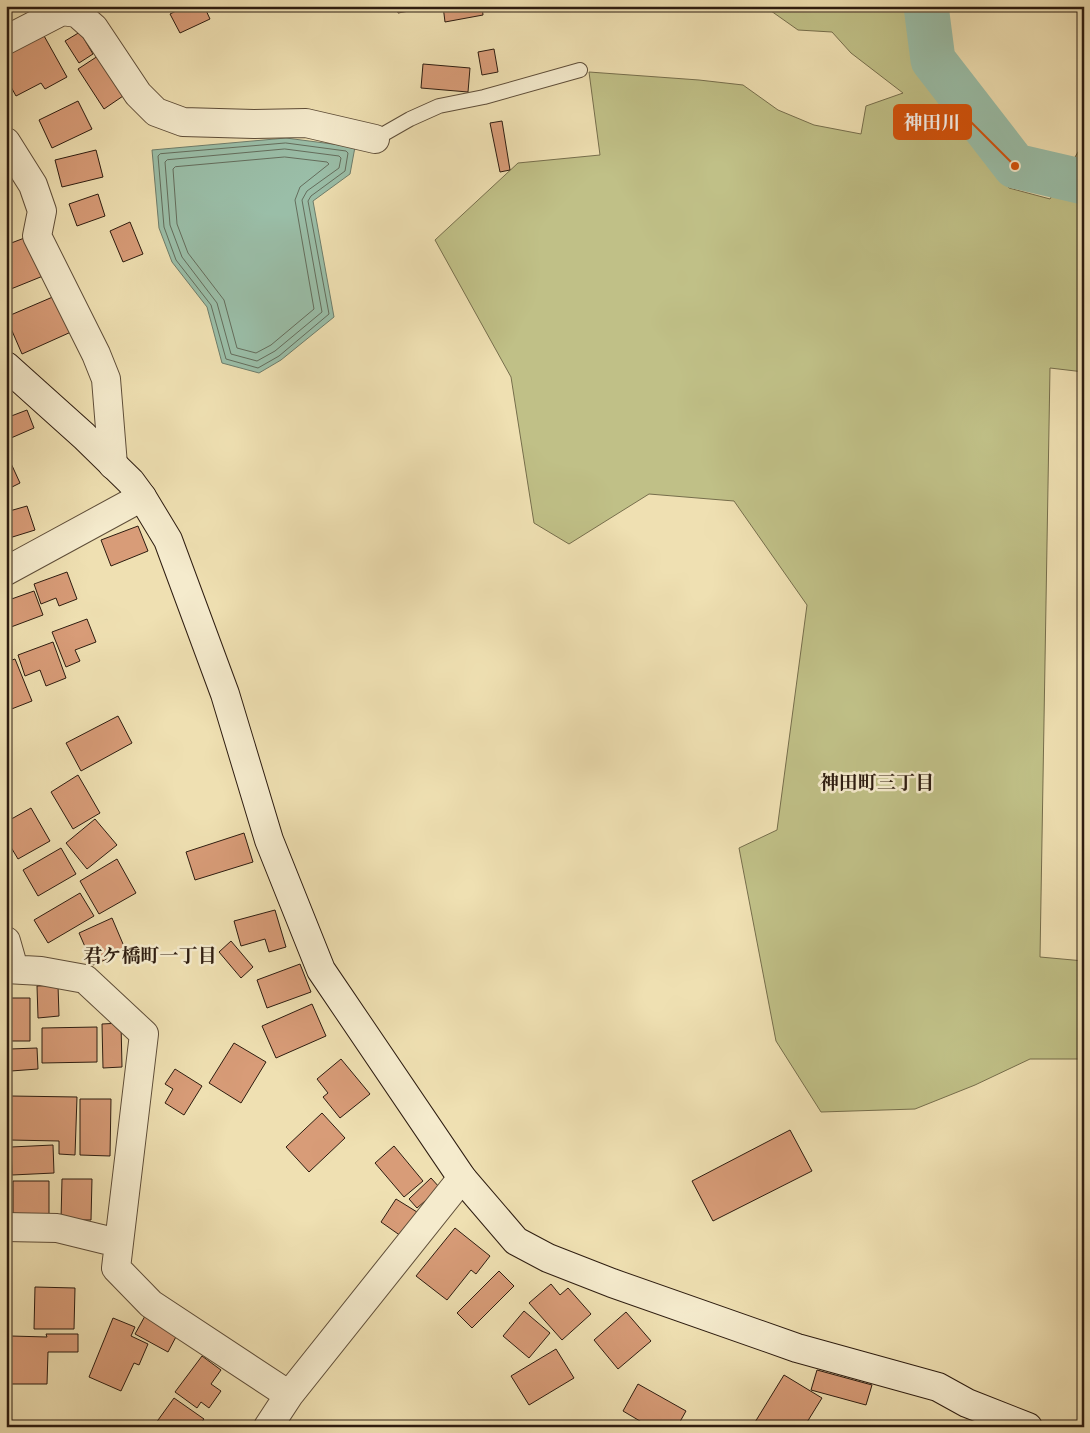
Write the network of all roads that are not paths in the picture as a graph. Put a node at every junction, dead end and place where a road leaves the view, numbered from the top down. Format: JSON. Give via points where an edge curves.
{"nodes":[{"id":1,"x":81,"y":10,"type":"edge"},
{"id":2,"x":6,"y":40,"type":"edge"},
{"id":3,"x":580,"y":70,"type":"dead end"},
{"id":4,"x":375,"y":139,"type":"joint"},
{"id":5,"x":6,"y":142,"type":"edge"},
{"id":6,"x":6,"y":366,"type":"edge"},
{"id":7,"x":113,"y":465,"type":"junction"},
{"id":8,"x":142,"y":496,"type":"junction"},
{"id":9,"x":6,"y":571,"type":"edge"},
{"id":10,"x":6,"y":941,"type":"edge"},
{"id":11,"x":10,"y":969,"type":"edge"},
{"id":12,"x":462,"y":1178,"type":"junction"},
{"id":13,"x":6,"y":1227,"type":"edge"},
{"id":14,"x":118,"y":1243,"type":"junction"},
{"id":15,"x":289,"y":1395,"type":"junction"},
{"id":16,"x":268,"y":1427,"type":"edge"},
{"id":17,"x":1028,"y":1427,"type":"edge"}],
"edges":[{"from":1,"to":2,"type":"street","via":[[62,11]]},
{"from":1,"to":4,"type":"street","via":[[138,94],[156,112],[183,122],[306,123]]},
{"from":3,"to":4,"type":"lane","via":[[439,106]]},
{"from":5,"to":7,"type":"street","via":[[33,185],[42,211],[37,236],[106,379]]},
{"from":6,"to":7,"type":"street"},
{"from":7,"to":8,"type":"street"},
{"from":8,"to":9,"type":"street"},
{"from":8,"to":12,"type":"street","via":[[168,540],[225,694],[269,840],[321,970]]},
{"from":10,"to":11,"type":"street"},
{"from":11,"to":14,"type":"street","via":[[85,979],[144,1034]]},
{"from":12,"to":15,"type":"street"},
{"from":12,"to":17,"type":"street","via":[[516,1240],[548,1258],[797,1348],[938,1387],[967,1403]]},
{"from":13,"to":14,"type":"street","via":[[57,1228]]},
{"from":14,"to":15,"type":"street","via":[[116,1268],[151,1304]]},
{"from":15,"to":16,"type":"street"}]}
